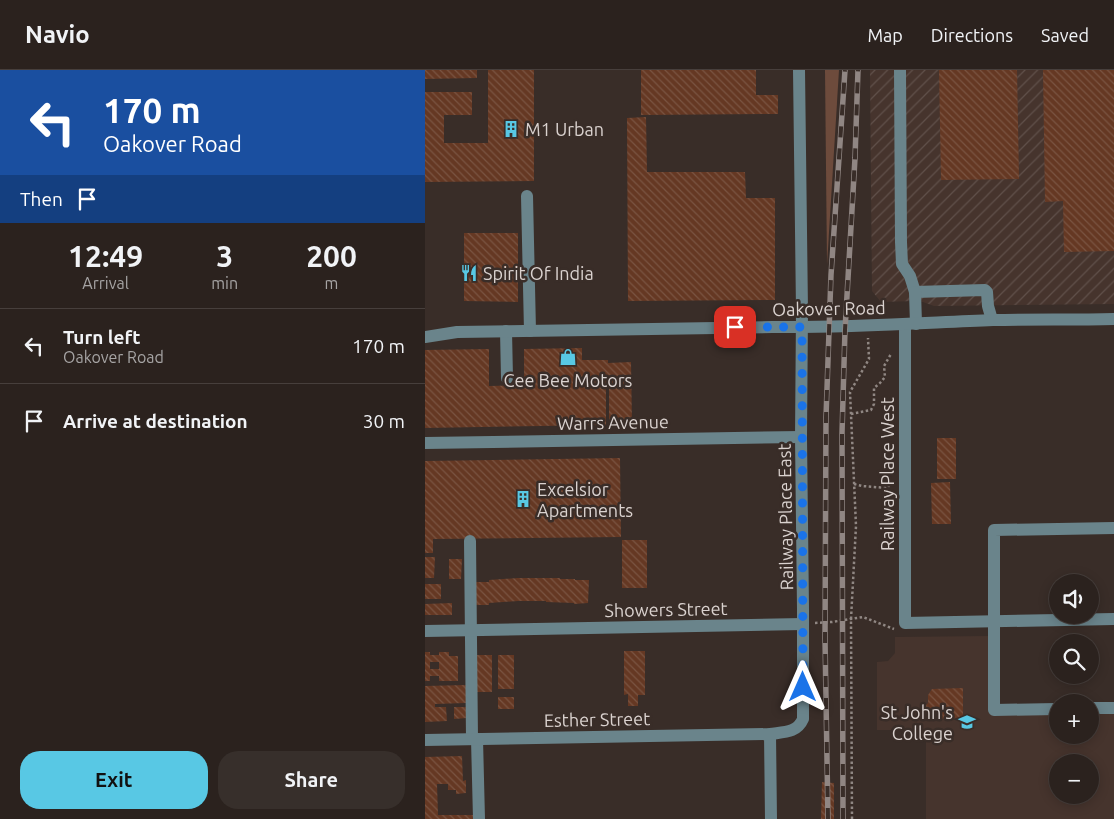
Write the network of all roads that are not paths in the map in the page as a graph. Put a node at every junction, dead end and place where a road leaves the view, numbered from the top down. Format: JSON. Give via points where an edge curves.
{"nodes":[{"id":1,"x":799,"y":70,"type":"edge"},
{"id":2,"x":900,"y":70,"type":"edge"},
{"id":3,"x":527,"y":196,"type":"dead end"},
{"id":4,"x":915,"y":292,"type":"junction"},
{"id":5,"x":1114,"y":319,"type":"edge"},
{"id":6,"x":993,"y":320,"type":"junction"},
{"id":7,"x":910,"y":324,"type":"junction"},
{"id":8,"x":802,"y":327,"type":"junction"},
{"id":9,"x":506,"y":331,"type":"junction"},
{"id":10,"x":530,"y":331,"type":"junction"},
{"id":11,"x":425,"y":337,"type":"edge"},
{"id":12,"x":507,"y":378,"type":"dead end"},
{"id":13,"x":801,"y":437,"type":"junction"},
{"id":14,"x":425,"y":443,"type":"edge"},
{"id":15,"x":1114,"y":528,"type":"edge"},
{"id":16,"x":469,"y":541,"type":"dead end"},
{"id":17,"x":1114,"y":619,"type":"edge"},
{"id":18,"x":994,"y":621,"type":"junction"},
{"id":19,"x":803,"y":624,"type":"junction"},
{"id":20,"x":471,"y":630,"type":"junction"},
{"id":21,"x":425,"y":631,"type":"edge"},
{"id":22,"x":1099,"y":708,"type":"edge"},
{"id":23,"x":1114,"y":708,"type":"edge"},
{"id":24,"x":1049,"y":709,"type":"edge"},
{"id":25,"x":770,"y":734,"type":"junction"},
{"id":26,"x":475,"y":739,"type":"junction"},
{"id":27,"x":425,"y":740,"type":"edge"},
{"id":28,"x":479,"y":819,"type":"edge"},
{"id":29,"x":771,"y":819,"type":"edge"}],
"edges":[{"from":1,"to":8,"type":"street","name":"Railway Place East"},
{"from":2,"to":4,"type":"street","via":[[901,261]]},
{"from":3,"to":10,"type":"street"},
{"from":4,"to":6,"type":"street","via":[[985,290]]},
{"from":4,"to":7,"type":"street","name":"Railway Place West"},
{"from":5,"to":6,"type":"street","name":"Oakover Road"},
{"from":6,"to":7,"type":"street","name":"Oakover Road"},
{"from":7,"to":8,"type":"street","name":"Oakover Road"},
{"from":7,"to":18,"type":"street","name":"Railway Place West","via":[[901,627]]},
{"from":8,"to":10,"type":"street","name":"Oakover Road"},
{"from":8,"to":13,"type":"street","name":"Railway Place East"},
{"from":9,"to":10,"type":"street","name":"Oakover Road"},
{"from":9,"to":11,"type":"street","name":"Oakover Road","via":[[457,332]]},
{"from":9,"to":12,"type":"street"},
{"from":13,"to":14,"type":"street","name":"Warrs Avenue"},
{"from":13,"to":19,"type":"street","name":"Railway Place East"},
{"from":15,"to":18,"type":"street","via":[[994,530]]},
{"from":16,"to":20,"type":"street"},
{"from":17,"to":18,"type":"street"},
{"from":18,"to":24,"type":"street","via":[[994,710]]},
{"from":19,"to":20,"type":"street","name":"Showers Street"},
{"from":19,"to":25,"type":"street","name":"Railway Place East","via":[[803,719],[793,731]]},
{"from":20,"to":21,"type":"street","name":"Showers Street"},
{"from":20,"to":26,"type":"street"},
{"from":22,"to":23,"type":"street"},
{"from":25,"to":26,"type":"street","name":"Esther Street"},
{"from":25,"to":29,"type":"street"},
{"from":26,"to":27,"type":"street","name":"Esther Street"},
{"from":26,"to":28,"type":"street"}]}
